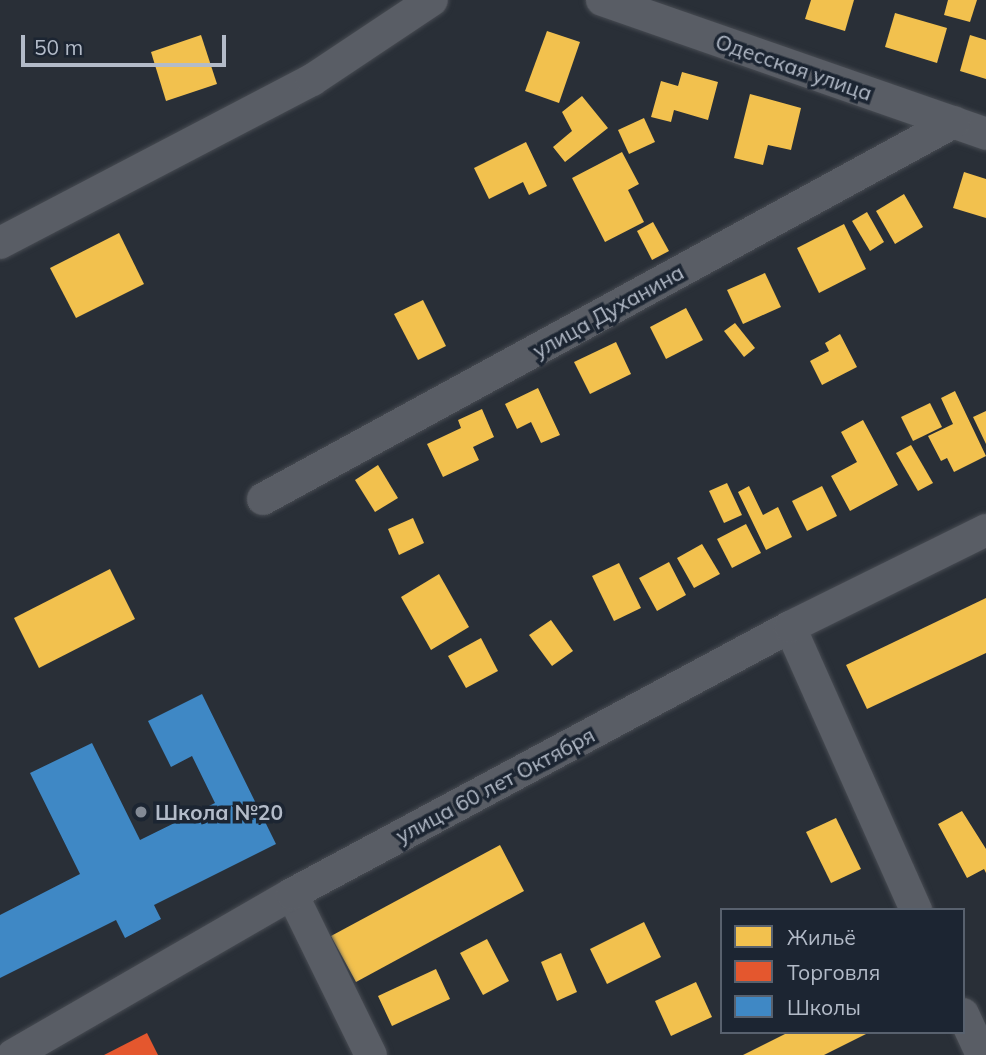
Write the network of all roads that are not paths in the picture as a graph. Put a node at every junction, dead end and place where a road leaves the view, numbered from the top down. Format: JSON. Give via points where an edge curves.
{"nodes":[{"id":1,"x":432,"y":0,"type":"edge"},
{"id":2,"x":602,"y":0,"type":"edge"},
{"id":3,"x":954,"y":122,"type":"junction"},
{"id":4,"x":986,"y":134,"type":"edge"},
{"id":5,"x":0,"y":243,"type":"edge"},
{"id":6,"x":263,"y":499,"type":"dead end"},
{"id":7,"x":986,"y":530,"type":"edge"},
{"id":8,"x":790,"y":627,"type":"junction"},
{"id":9,"x":292,"y":894,"type":"junction"},
{"id":10,"x":915,"y":908,"type":"edge"},
{"id":11,"x":965,"y":1018,"type":"edge"},
{"id":12,"x":24,"y":1052,"type":"edge"},
{"id":13,"x":371,"y":1055,"type":"edge"},
{"id":14,"x":982,"y":1055,"type":"edge"}],
"edges":[{"from":1,"to":5,"type":"street","via":[[312,80]]},
{"from":2,"to":3,"type":"street","name":"Одесская улица"},
{"from":3,"to":4,"type":"street","name":"Одесская улица"},
{"from":3,"to":6,"type":"street","name":"улица Духанина"},
{"from":7,"to":8,"type":"street","name":"улица 60 лет Октября"},
{"from":8,"to":9,"type":"street","name":"улица 60 лет Октября"},
{"from":8,"to":10,"type":"street"},
{"from":9,"to":12,"type":"street","name":"улица 60 лет Октября"},
{"from":9,"to":13,"type":"street"},
{"from":11,"to":14,"type":"street"}]}
